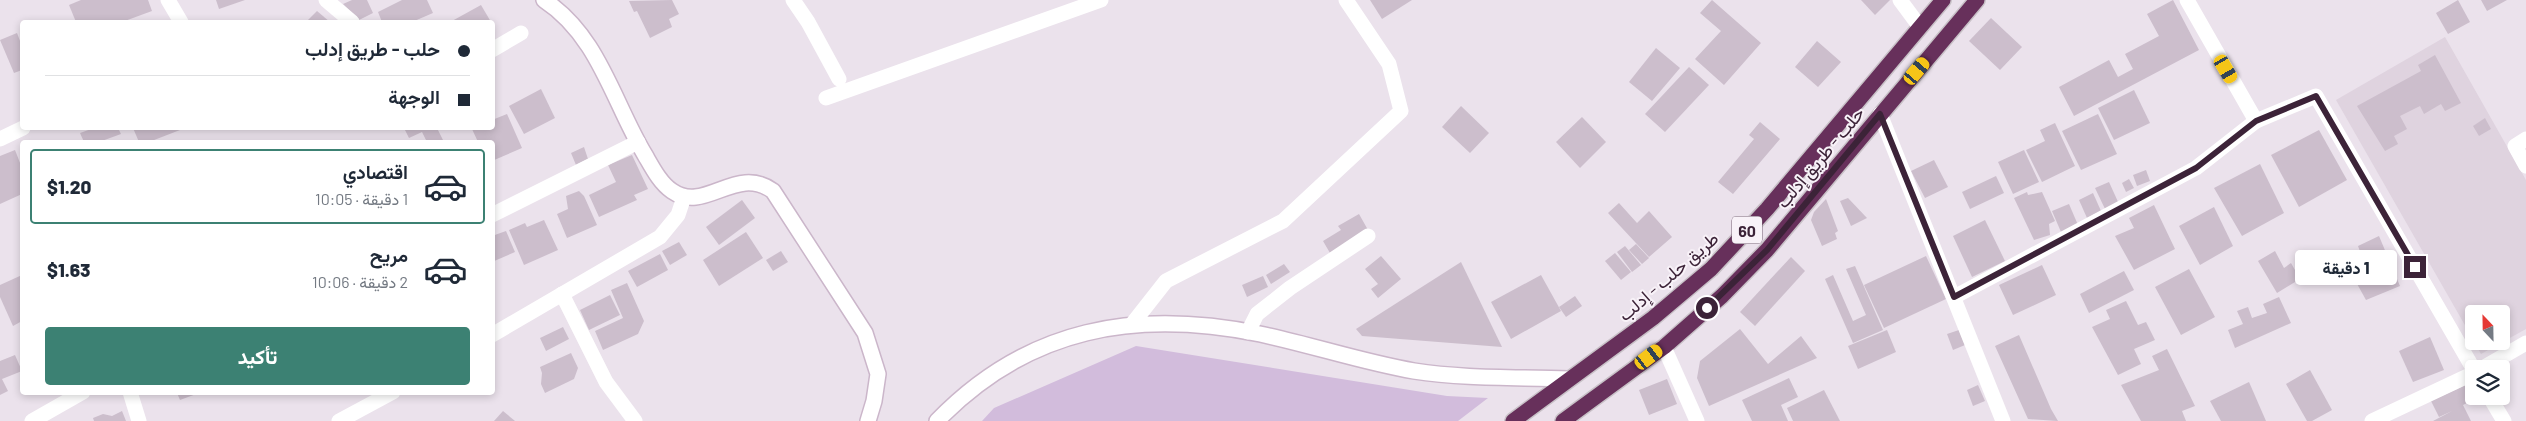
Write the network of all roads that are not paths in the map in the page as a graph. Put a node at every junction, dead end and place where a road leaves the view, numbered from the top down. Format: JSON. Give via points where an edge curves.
{"nodes":[{"id":1,"x":168,"y":0,"type":"edge"},
{"id":2,"x":326,"y":0,"type":"edge"},
{"id":3,"x":544,"y":0,"type":"edge"},
{"id":4,"x":793,"y":0,"type":"edge"},
{"id":5,"x":1102,"y":0,"type":"edge"},
{"id":6,"x":1346,"y":0,"type":"edge"},
{"id":7,"x":1900,"y":0,"type":"edge"},
{"id":8,"x":1942,"y":0,"type":"edge"},
{"id":9,"x":1977,"y":0,"type":"edge"},
{"id":10,"x":2187,"y":0,"type":"edge"},
{"id":11,"x":180,"y":20,"type":"edge"},
{"id":12,"x":350,"y":20,"type":"edge"},
{"id":13,"x":1920,"y":27,"type":"junction"},
{"id":14,"x":521,"y":33,"type":"dead end"},
{"id":15,"x":495,"y":48,"type":"edge"},
{"id":16,"x":838,"y":79,"type":"dead end"},
{"id":17,"x":826,"y":98,"type":"dead end"},
{"id":18,"x":1880,"y":114,"type":"junction"},
{"id":19,"x":2256,"y":121,"type":"junction"},
{"id":20,"x":20,"y":129,"type":"edge"},
{"id":21,"x":0,"y":139,"type":"edge"},
{"id":22,"x":2526,"y":139,"type":"edge"},
{"id":23,"x":638,"y":142,"type":"junction"},
{"id":24,"x":2526,"y":166,"type":"edge"},
{"id":25,"x":684,"y":197,"type":"junction"},
{"id":26,"x":495,"y":214,"type":"edge"},
{"id":27,"x":1368,"y":236,"type":"dead end"},
{"id":28,"x":562,"y":294,"type":"junction"},
{"id":29,"x":1954,"y":297,"type":"junction"},
{"id":30,"x":1133,"y":324,"type":"junction"},
{"id":31,"x":495,"y":332,"type":"edge"},
{"id":32,"x":1248,"y":332,"type":"junction"},
{"id":33,"x":2526,"y":343,"type":"edge"},
{"id":34,"x":1664,"y":347,"type":"junction"},
{"id":35,"x":2467,"y":360,"type":"edge"},
{"id":36,"x":2497,"y":360,"type":"edge"},
{"id":37,"x":2465,"y":376,"type":"edge"},
{"id":38,"x":1569,"y":379,"type":"junction"},
{"id":39,"x":78,"y":395,"type":"edge"},
{"id":40,"x":131,"y":395,"type":"edge"},
{"id":41,"x":387,"y":395,"type":"edge"},
{"id":42,"x":2494,"y":405,"type":"edge"},
{"id":43,"x":32,"y":421,"type":"edge"},
{"id":44,"x":138,"y":421,"type":"edge"},
{"id":45,"x":339,"y":421,"type":"edge"},
{"id":46,"x":635,"y":421,"type":"edge"},
{"id":47,"x":868,"y":421,"type":"edge"},
{"id":48,"x":937,"y":421,"type":"edge"},
{"id":49,"x":1514,"y":421,"type":"edge"},
{"id":50,"x":1563,"y":421,"type":"edge"},
{"id":51,"x":1697,"y":421,"type":"edge"},
{"id":52,"x":2003,"y":421,"type":"edge"},
{"id":53,"x":2372,"y":421,"type":"edge"},
{"id":54,"x":2504,"y":421,"type":"edge"}],
"edges":[{"from":1,"to":11,"type":"street"},
{"from":2,"to":12,"type":"street"},
{"from":3,"to":23,"type":"street","via":[[555,7],[590,44]]},
{"from":4,"to":16,"type":"street"},
{"from":5,"to":17,"type":"street"},
{"from":6,"to":30,"type":"street","via":[[1389,64],[1401,111],[1284,221],[1166,281]]},
{"from":7,"to":13,"type":"street"},
{"from":8,"to":13,"type":"highway","name":"طريق حلب - إدلب","number":"60"},
{"from":9,"to":18,"type":"highway","name":"حلب - طريق إدلب","number":"60"},
{"from":10,"to":19,"type":"street"},
{"from":13,"to":38,"type":"highway","name":"طريق حلب - إدلب","number":"60","via":[[1767,209],[1711,269],[1653,318]]},
{"from":14,"to":15,"type":"street"},
{"from":18,"to":29,"type":"street"},
{"from":18,"to":34,"type":"highway","name":"حلب - طريق إدلب","number":"60","via":[[1767,250],[1722,296]]},
{"from":19,"to":29,"type":"street","via":[[2196,168]]},
{"from":19,"to":35,"type":"street","via":[[2316,96]]},
{"from":20,"to":21,"type":"street"},
{"from":22,"to":24,"type":"street","via":[[2515,146]]},
{"from":23,"to":25,"type":"street","via":[[657,176],[671,191]]},
{"from":23,"to":26,"type":"street"},
{"from":25,"to":28,"type":"street","via":[[678,215],[660,237]]},
{"from":25,"to":47,"type":"street","via":[[698,197],[742,182],[764,185],[773,191],[864,333],[878,374]]},
{"from":27,"to":32,"type":"street","via":[[1257,314]]},
{"from":28,"to":31,"type":"street"},
{"from":28,"to":46,"type":"street","via":[[606,382]]},
{"from":29,"to":52,"type":"street"},
{"from":30,"to":32,"type":"street","via":[[1200,325]]},
{"from":30,"to":48,"type":"street","via":[[1105,328],[1036,350],[976,386]]},
{"from":32,"to":38,"type":"street","via":[[1415,371]]},
{"from":33,"to":36,"type":"street"},
{"from":34,"to":50,"type":"highway","name":"حلب - طريق إدلب","number":"60"},
{"from":34,"to":51,"type":"street"},
{"from":37,"to":53,"type":"street"},
{"from":38,"to":49,"type":"highway","name":"طريق حلب - إدلب","number":"60"},
{"from":39,"to":43,"type":"street"},
{"from":40,"to":44,"type":"street"},
{"from":41,"to":45,"type":"street"},
{"from":42,"to":54,"type":"street"}]}
